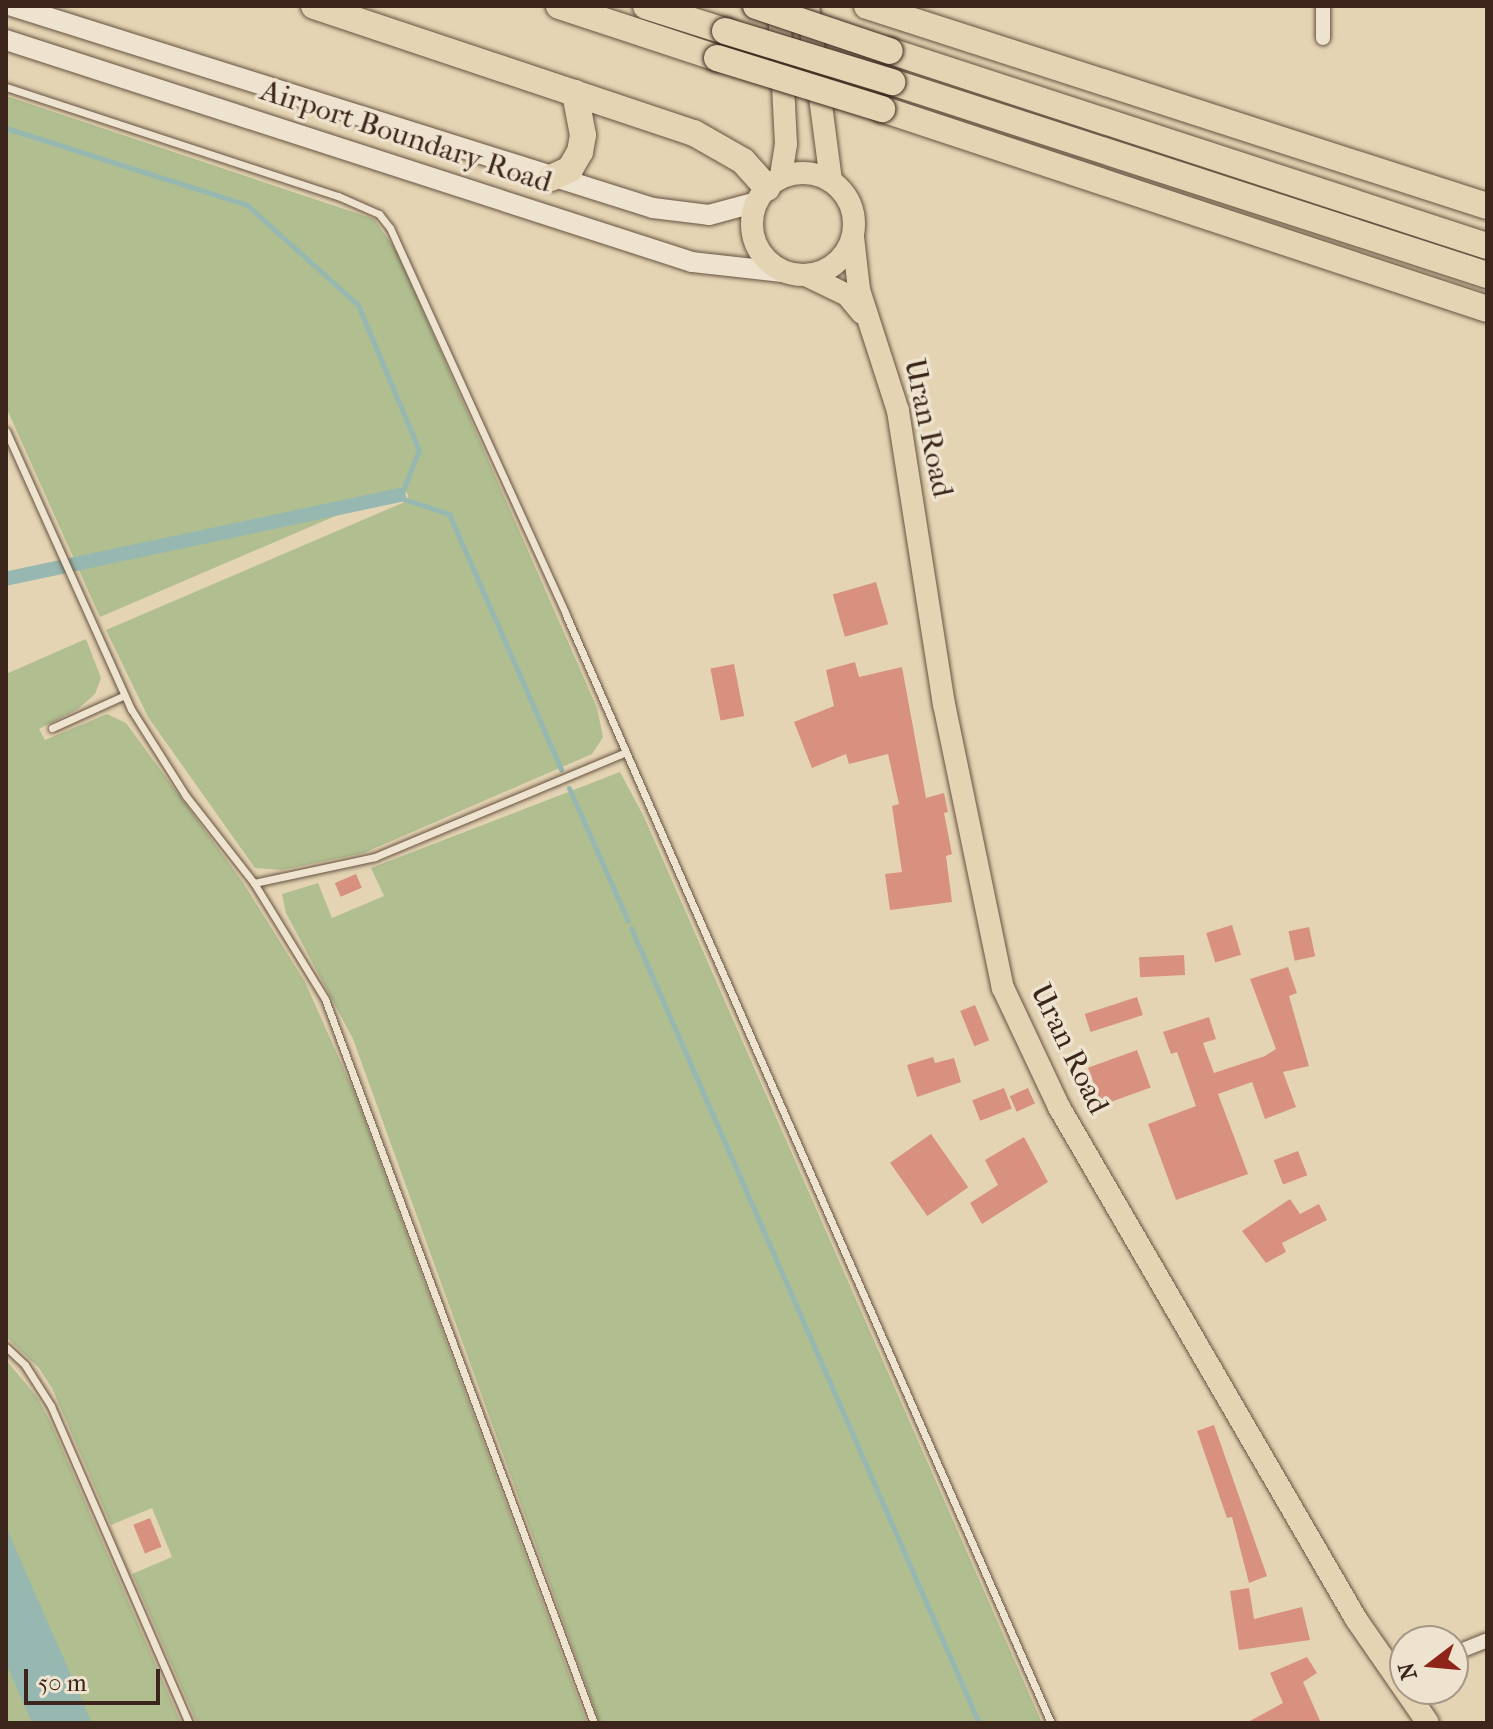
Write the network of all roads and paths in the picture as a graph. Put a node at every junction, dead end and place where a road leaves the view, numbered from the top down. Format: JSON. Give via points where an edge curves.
{"nodes":[{"id":1,"x":12,"y":6,"type":"edge"},
{"id":2,"x":314,"y":6,"type":"edge"},
{"id":3,"x":559,"y":6,"type":"edge"},
{"id":4,"x":646,"y":6,"type":"edge"},
{"id":5,"x":756,"y":6,"type":"edge"},
{"id":6,"x":779,"y":6,"type":"edge"},
{"id":7,"x":808,"y":6,"type":"edge"},
{"id":8,"x":867,"y":6,"type":"edge"},
{"id":9,"x":1323,"y":6,"type":"edge"},
{"id":10,"x":1323,"y":38,"type":"dead end"},
{"id":11,"x":6,"y":40,"type":"edge"},
{"id":12,"x":6,"y":87,"type":"edge"},
{"id":13,"x":575,"y":93,"type":"junction"},
{"id":14,"x":551,"y":178,"type":"junction"},
{"id":15,"x":831,"y":181,"type":"junction"},
{"id":16,"x":768,"y":189,"type":"junction"},
{"id":17,"x":1487,"y":206,"type":"edge"},
{"id":18,"x":853,"y":237,"type":"junction"},
{"id":19,"x":1487,"y":246,"type":"edge"},
{"id":20,"x":798,"y":274,"type":"junction"},
{"id":21,"x":1487,"y":275,"type":"edge"},
{"id":22,"x":1487,"y":309,"type":"edge"},
{"id":23,"x":868,"y":320,"type":"junction"},
{"id":24,"x":6,"y":431,"type":"edge"},
{"id":25,"x":123,"y":696,"type":"junction"},
{"id":26,"x":52,"y":728,"type":"dead end"},
{"id":27,"x":626,"y":752,"type":"junction"},
{"id":28,"x":254,"y":883,"type":"junction"},
{"id":29,"x":6,"y":1347,"type":"edge"},
{"id":30,"x":1389,"y":1658,"type":"edge"},
{"id":31,"x":1418,"y":1705,"type":"edge"},
{"id":32,"x":189,"y":1723,"type":"edge"},
{"id":33,"x":594,"y":1723,"type":"edge"},
{"id":34,"x":1051,"y":1723,"type":"edge"},
{"id":35,"x":1428,"y":1723,"type":"edge"}],
"edges":[{"from":1,"to":14,"type":"street","name":"Airport Boundary Road"},
{"from":2,"to":13,"type":"highway"},
{"from":3,"to":22,"type":"highway","bridge":true},
{"from":4,"to":21,"type":"highway","bridge":true},
{"from":5,"to":19,"type":"highway","bridge":true},
{"from":6,"to":16,"type":"main road","via":[[786,144]]},
{"from":7,"to":15,"type":"main road"},
{"from":8,"to":17,"type":"highway"},
{"from":9,"to":10,"type":"street"},
{"from":11,"to":20,"type":"street","name":"Airport Boundary Road","via":[[692,262]]},
{"from":12,"to":27,"type":"lane","via":[[379,214],[411,266]]},
{"from":13,"to":14,"type":"highway","via":[[583,135],[580,152],[570,169]]},
{"from":13,"to":16,"type":"highway","via":[[722,146]]},
{"from":14,"to":16,"type":"street","name":"Airport Boundary Road","via":[[685,215],[720,213]]},
{"from":15,"to":16,"type":"main road","via":[[798,173]]},
{"from":15,"to":18,"type":"main road","via":[[851,205]]},
{"from":16,"to":20,"type":"main road","via":[[754,237],[761,253]]},
{"from":18,"to":20,"type":"main road","via":[[836,264]]},
{"from":18,"to":23,"type":"main road","name":"Uran Road"},
{"from":20,"to":23,"type":"main road","name":"Uran Road","via":[[847,295]]},
{"from":23,"to":30,"type":"main road","name":"Uran Road","via":[[898,411],[944,704],[1003,988],[1059,1107],[1356,1619]]},
{"from":24,"to":25,"type":"lane"},
{"from":25,"to":26,"type":"lane"},
{"from":25,"to":28,"type":"lane","via":[[159,758]]},
{"from":27,"to":28,"type":"lane","via":[[375,857]]},
{"from":27,"to":34,"type":"lane"},
{"from":28,"to":33,"type":"lane","via":[[306,961],[351,1059]]},
{"from":29,"to":32,"type":"lane","via":[[25,1365],[51,1406]]},
{"from":31,"to":35,"type":"main road","name":"Uran Road"}]}
